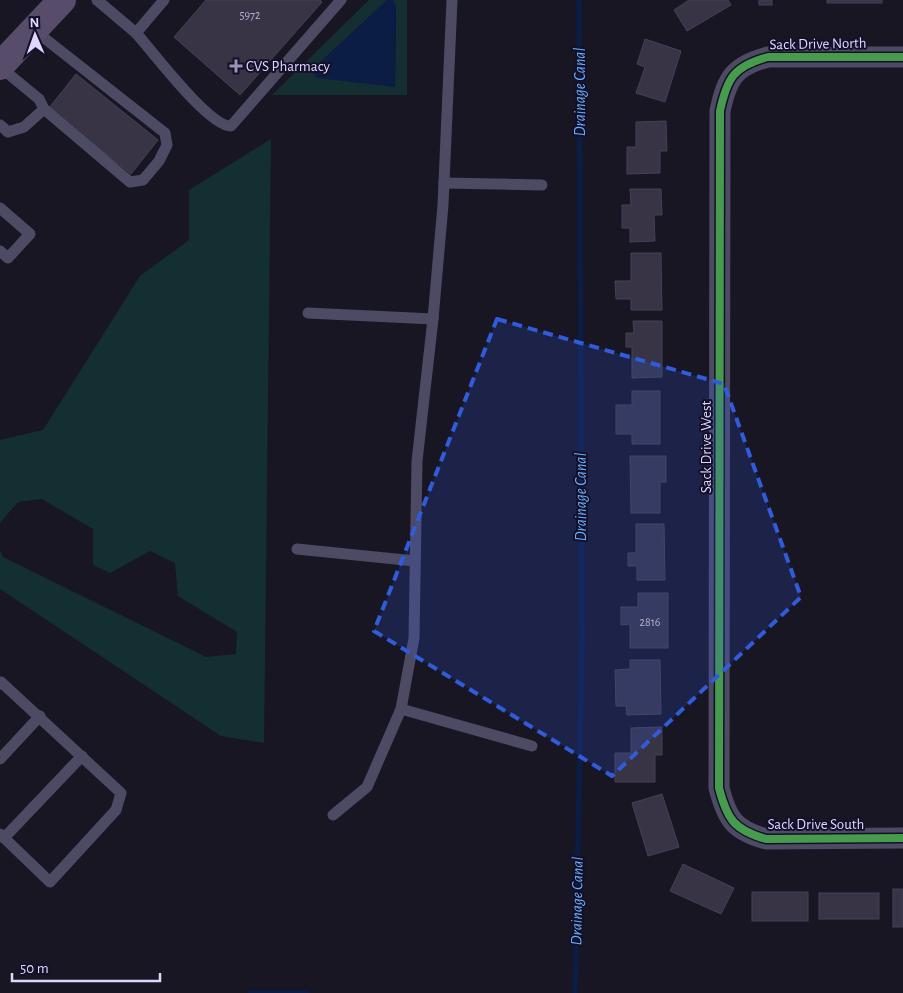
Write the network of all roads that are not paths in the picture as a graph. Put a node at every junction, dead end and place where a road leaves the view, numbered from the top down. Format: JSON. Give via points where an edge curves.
{"nodes":[{"id":1,"x":62,"y":0,"type":"edge"},
{"id":2,"x":97,"y":0,"type":"edge"},
{"id":3,"x":164,"y":0,"type":"edge"},
{"id":4,"x":341,"y":0,"type":"edge"},
{"id":5,"x":452,"y":0,"type":"edge"},
{"id":6,"x":34,"y":30,"type":"junction"},
{"id":7,"x":136,"y":33,"type":"junction"},
{"id":8,"x":903,"y":56,"type":"edge"},
{"id":9,"x":0,"y":66,"type":"edge"},
{"id":10,"x":736,"y":72,"type":"joint"},
{"id":11,"x":44,"y":109,"type":"junction"},
{"id":12,"x":0,"y":125,"type":"edge"},
{"id":13,"x":444,"y":183,"type":"junction"},
{"id":14,"x":542,"y":185,"type":"dead end"},
{"id":15,"x":0,"y":208,"type":"edge"},
{"id":16,"x":0,"y":251,"type":"edge"},
{"id":17,"x":308,"y":313,"type":"dead end"},
{"id":18,"x":433,"y":319,"type":"junction"},
{"id":19,"x":297,"y":549,"type":"dead end"},
{"id":20,"x":415,"y":561,"type":"junction"},
{"id":21,"x":0,"y":684,"type":"edge"},
{"id":22,"x":400,"y":709,"type":"junction"},
{"id":23,"x":40,"y":716,"type":"junction"},
{"id":24,"x":532,"y":746,"type":"dead end"},
{"id":25,"x":82,"y":756,"type":"junction"},
{"id":26,"x":0,"y":759,"type":"edge"},
{"id":27,"x":333,"y":815,"type":"dead end"},
{"id":28,"x":732,"y":823,"type":"joint"},
{"id":29,"x":2,"y":836,"type":"edge"},
{"id":30,"x":903,"y":838,"type":"edge"}],
"edges":[{"from":1,"to":6,"type":"main road"},
{"from":2,"to":7,"type":"lane"},
{"from":3,"to":7,"type":"lane"},
{"from":4,"to":7,"type":"lane","via":[[231,126],[224,126],[196,104]]},
{"from":5,"to":13,"type":"lane"},
{"from":6,"to":9,"type":"main road"},
{"from":6,"to":11,"type":"lane","via":[[165,133],[167,145],[143,180],[130,182]]},
{"from":8,"to":10,"type":"street","name":"Sack Drive North","via":[[768,57],[751,62]]},
{"from":9,"to":11,"type":"lane","via":[[39,99]]},
{"from":10,"to":28,"type":"street","name":"Sack Drive West","via":[[725,87],[720,111],[719,788]]},
{"from":11,"to":12,"type":"lane","via":[[24,127],[8,132]]},
{"from":13,"to":14,"type":"lane"},
{"from":13,"to":18,"type":"lane"},
{"from":15,"to":16,"type":"lane","via":[[30,234],[8,258]]},
{"from":17,"to":18,"type":"lane"},
{"from":18,"to":20,"type":"lane","via":[[417,461]]},
{"from":19,"to":20,"type":"lane"},
{"from":20,"to":22,"type":"lane","via":[[414,638]]},
{"from":21,"to":23,"type":"lane","via":[[2,682]]},
{"from":22,"to":24,"type":"lane"},
{"from":22,"to":27,"type":"lane","via":[[367,787]]},
{"from":23,"to":25,"type":"lane"},
{"from":23,"to":26,"type":"lane"},
{"from":25,"to":29,"type":"lane"},
{"from":25,"to":29,"type":"lane","via":[[120,793],[116,810],[50,882]]},
{"from":28,"to":30,"type":"street","name":"Sack Drive South","via":[[749,834],[766,838]]}]}
